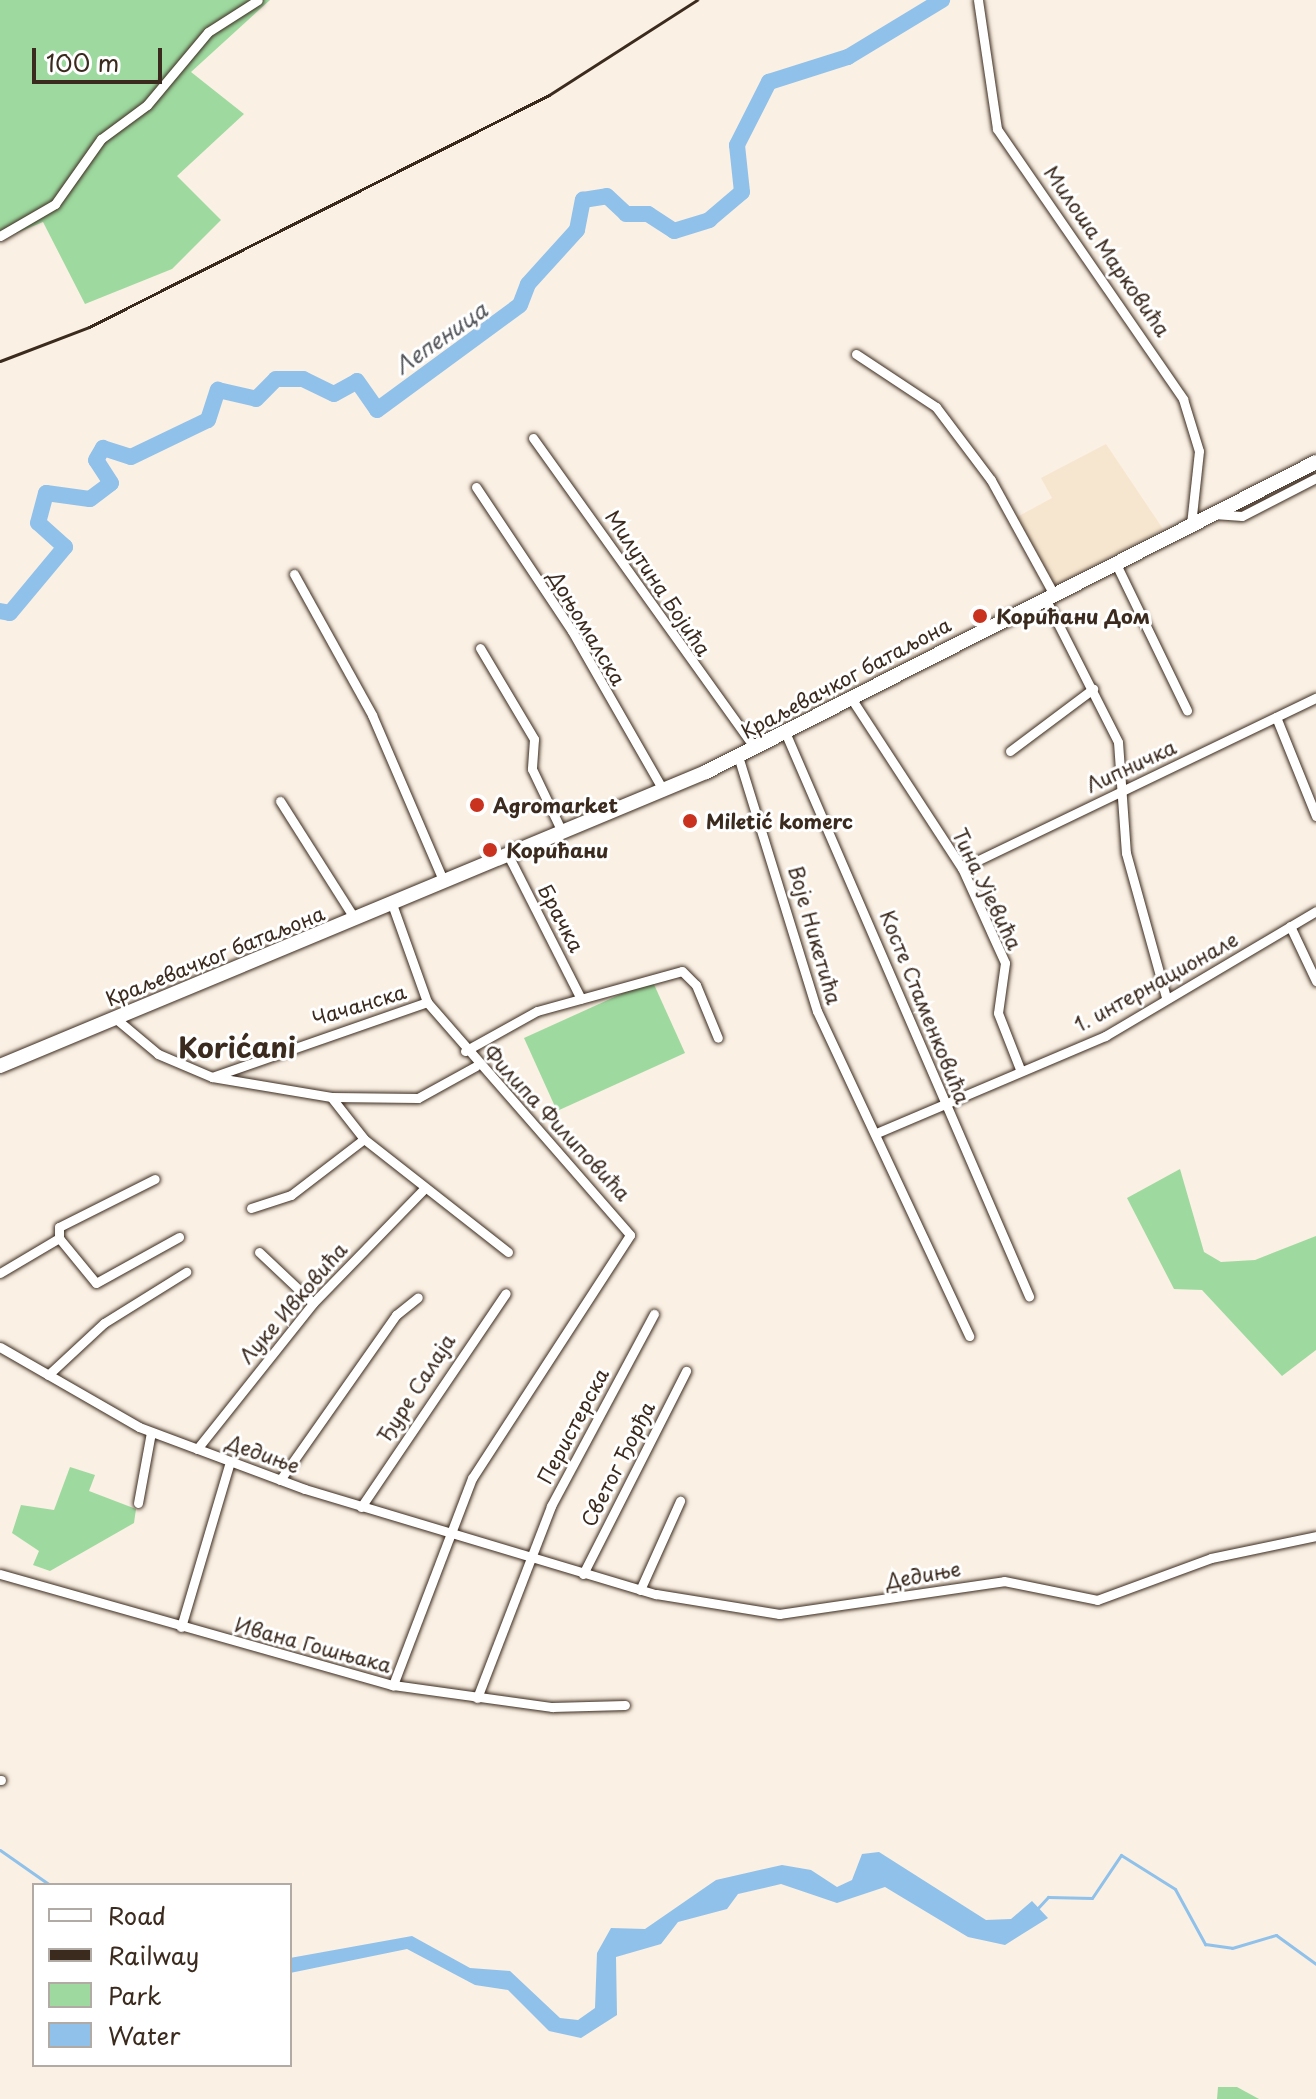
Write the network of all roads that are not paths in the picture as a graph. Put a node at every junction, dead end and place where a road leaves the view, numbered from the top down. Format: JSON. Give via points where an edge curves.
{"nodes":[{"id":1,"x":258,"y":0,"type":"edge"},
{"id":2,"x":978,"y":0,"type":"edge"},
{"id":3,"x":0,"y":236,"type":"edge"},
{"id":4,"x":856,"y":354,"type":"dead end"},
{"id":5,"x":533,"y":438,"type":"dead end"},
{"id":6,"x":1316,"y":462,"type":"edge"},
{"id":7,"x":1316,"y":478,"type":"edge"},
{"id":8,"x":476,"y":487,"type":"dead end"},
{"id":9,"x":1214,"y":514,"type":"junction"},
{"id":10,"x":1191,"y":525,"type":"junction"},
{"id":11,"x":1115,"y":562,"type":"junction"},
{"id":12,"x":294,"y":574,"type":"dead end"},
{"id":13,"x":1049,"y":596,"type":"junction"},
{"id":14,"x":480,"y":648,"type":"dead end"},
{"id":15,"x":1093,"y":689,"type":"junction"},
{"id":16,"x":851,"y":698,"type":"junction"},
{"id":17,"x":1316,"y":698,"type":"edge"},
{"id":18,"x":1187,"y":710,"type":"dead end"},
{"id":19,"x":1276,"y":717,"type":"junction"},
{"id":20,"x":785,"y":732,"type":"junction"},
{"id":21,"x":755,"y":748,"type":"junction"},
{"id":22,"x":1010,"y":751,"type":"dead end"},
{"id":23,"x":738,"y":756,"type":"junction"},
{"id":24,"x":1123,"y":789,"type":"junction"},
{"id":25,"x":663,"y":790,"type":"junction"},
{"id":26,"x":280,"y":801,"type":"dead end"},
{"id":27,"x":1316,"y":816,"type":"edge"},
{"id":28,"x":562,"y":832,"type":"junction"},
{"id":29,"x":508,"y":855,"type":"junction"},
{"id":30,"x":962,"y":868,"type":"junction"},
{"id":31,"x":444,"y":882,"type":"junction"},
{"id":32,"x":392,"y":904,"type":"junction"},
{"id":33,"x":1316,"y":911,"type":"edge"},
{"id":34,"x":355,"y":919,"type":"junction"},
{"id":35,"x":1290,"y":926,"type":"junction"},
{"id":36,"x":1316,"y":981,"type":"edge"},
{"id":37,"x":1166,"y":997,"type":"junction"},
{"id":38,"x":581,"y":999,"type":"junction"},
{"id":39,"x":427,"y":1002,"type":"junction"},
{"id":40,"x":115,"y":1018,"type":"junction"},
{"id":41,"x":718,"y":1038,"type":"dead end"},
{"id":42,"x":465,"y":1051,"type":"junction"},
{"id":43,"x":0,"y":1066,"type":"edge"},
{"id":44,"x":476,"y":1066,"type":"junction"},
{"id":45,"x":1020,"y":1069,"type":"junction"},
{"id":46,"x":212,"y":1077,"type":"junction"},
{"id":47,"x":331,"y":1097,"type":"junction"},
{"id":48,"x":946,"y":1109,"type":"junction"},
{"id":49,"x":879,"y":1132,"type":"junction"},
{"id":50,"x":364,"y":1139,"type":"junction"},
{"id":51,"x":155,"y":1179,"type":"dead end"},
{"id":52,"x":424,"y":1189,"type":"junction"},
{"id":53,"x":251,"y":1208,"type":"dead end"},
{"id":54,"x":179,"y":1237,"type":"dead end"},
{"id":55,"x":59,"y":1238,"type":"junction"},
{"id":56,"x":259,"y":1252,"type":"dead end"},
{"id":57,"x":508,"y":1252,"type":"dead end"},
{"id":58,"x":186,"y":1272,"type":"dead end"},
{"id":59,"x":0,"y":1273,"type":"edge"},
{"id":60,"x":506,"y":1293,"type":"dead end"},
{"id":61,"x":1029,"y":1296,"type":"dead end"},
{"id":62,"x":418,"y":1297,"type":"dead end"},
{"id":63,"x":313,"y":1303,"type":"junction"},
{"id":64,"x":654,"y":1314,"type":"dead end"},
{"id":65,"x":969,"y":1336,"type":"dead end"},
{"id":66,"x":1,"y":1351,"type":"edge"},
{"id":67,"x":686,"y":1371,"type":"dead end"},
{"id":68,"x":48,"y":1375,"type":"junction"},
{"id":69,"x":151,"y":1432,"type":"junction"},
{"id":70,"x":197,"y":1449,"type":"junction"},
{"id":71,"x":230,"y":1462,"type":"junction"},
{"id":72,"x":280,"y":1480,"type":"junction"},
{"id":73,"x":680,"y":1501,"type":"dead end"},
{"id":74,"x":138,"y":1503,"type":"dead end"},
{"id":75,"x":361,"y":1507,"type":"junction"},
{"id":76,"x":446,"y":1532,"type":"junction"},
{"id":77,"x":1316,"y":1536,"type":"edge"},
{"id":78,"x":530,"y":1558,"type":"junction"},
{"id":79,"x":0,"y":1574,"type":"edge"},
{"id":80,"x":583,"y":1574,"type":"junction"},
{"id":81,"x":640,"y":1590,"type":"junction"},
{"id":82,"x":181,"y":1627,"type":"junction"},
{"id":83,"x":393,"y":1685,"type":"junction"},
{"id":84,"x":477,"y":1698,"type":"junction"},
{"id":85,"x":625,"y":1705,"type":"dead end"}],
"edges":[{"from":1,"to":3,"type":"street","via":[[208,32],[147,105],[101,139],[55,204]]},
{"from":2,"to":10,"type":"street","name":"Милоша Марковића","via":[[997,129],[1183,399],[1199,451]]},
{"from":4,"to":13,"type":"street","via":[[936,407],[991,480]]},
{"from":5,"to":21,"type":"street","name":"Милутина Бојића"},
{"from":6,"to":9,"type":"main road","name":"Краљевачког батаљона"},
{"from":7,"to":9,"type":"street","via":[[1242,516]]},
{"from":8,"to":25,"type":"street","name":"Доњомалска","via":[[572,631]]},
{"from":9,"to":10,"type":"main road","name":"Краљевачког батаљона"},
{"from":10,"to":11,"type":"main road","name":"Краљевачког батаљона"},
{"from":11,"to":13,"type":"main road","name":"Краљевачког батаљона"},
{"from":11,"to":18,"type":"street"},
{"from":12,"to":31,"type":"street","via":[[372,715]]},
{"from":13,"to":15,"type":"street"},
{"from":13,"to":16,"type":"main road","name":"Краљевачког батаљона"},
{"from":14,"to":28,"type":"street","via":[[534,739],[532,769]]},
{"from":15,"to":22,"type":"street"},
{"from":15,"to":24,"type":"street","via":[[1118,742]]},
{"from":16,"to":20,"type":"main road","name":"Краљевачког батаљона"},
{"from":16,"to":30,"type":"street","name":"Тина Ујевића"},
{"from":17,"to":19,"type":"street","name":"Липничка"},
{"from":19,"to":24,"type":"street","name":"Липничка"},
{"from":19,"to":27,"type":"street"},
{"from":20,"to":21,"type":"main road","name":"Краљевачког батаљона"},
{"from":20,"to":48,"type":"street","name":"Косте Стаменковића"},
{"from":21,"to":23,"type":"main road","name":"Краљевачког батаљона"},
{"from":23,"to":25,"type":"main road","name":"Краљевачког батаљона"},
{"from":23,"to":49,"type":"street","name":"Воје Никетића","via":[[817,1011]]},
{"from":24,"to":30,"type":"street","name":"Липничка"},
{"from":24,"to":37,"type":"street","via":[[1126,853]]},
{"from":25,"to":28,"type":"main road","name":"Краљевачког батаљона"},
{"from":26,"to":34,"type":"street"},
{"from":28,"to":29,"type":"main road","name":"Краљевачког батаљона"},
{"from":29,"to":31,"type":"main road","name":"Краљевачког батаљона"},
{"from":29,"to":38,"type":"street","name":"Брачка"},
{"from":30,"to":45,"type":"street","name":"Тина Ујевића","via":[[1005,963],[998,1013]]},
{"from":31,"to":32,"type":"main road","name":"Краљевачког батаљона"},
{"from":32,"to":34,"type":"main road","name":"Краљевачког батаљона"},
{"from":32,"to":39,"type":"street","name":"Филипа Филиповића"},
{"from":33,"to":35,"type":"street","name":"1. интернационале"},
{"from":34,"to":40,"type":"main road","name":"Краљевачког батаљона"},
{"from":35,"to":36,"type":"street"},
{"from":35,"to":37,"type":"street","name":"1. интернационале"},
{"from":37,"to":45,"type":"street","name":"1. интернационале","via":[[1105,1036]]},
{"from":38,"to":41,"type":"street","via":[[682,971],[696,985]]},
{"from":38,"to":42,"type":"street","via":[[514,1020]]},
{"from":39,"to":42,"type":"street","name":"Филипа Филиповића"},
{"from":39,"to":46,"type":"street","name":"Чачанска"},
{"from":40,"to":43,"type":"main road","name":"Краљевачког батаљона"},
{"from":40,"to":46,"type":"street","via":[[158,1054]]},
{"from":42,"to":44,"type":"street","name":"Филипа Филиповића"},
{"from":44,"to":47,"type":"street","via":[[418,1098]]},
{"from":44,"to":76,"type":"street","name":"Филипа Филиповића","via":[[623,1220],[628,1241],[514,1405]]},
{"from":45,"to":48,"type":"street","name":"1. интернационале"},
{"from":46,"to":47,"type":"street"},
{"from":47,"to":50,"type":"street"},
{"from":48,"to":49,"type":"street","name":"1. интернационале"},
{"from":48,"to":61,"type":"street","name":"Косте Стаменковића"},
{"from":49,"to":65,"type":"street","name":"Воје Никетића","via":[[892,1181]]},
{"from":50,"to":52,"type":"street"},
{"from":50,"to":53,"type":"street","via":[[291,1195]]},
{"from":51,"to":55,"type":"street","via":[[59,1227]]},
{"from":52,"to":57,"type":"street"},
{"from":52,"to":63,"type":"street","name":"Луке Ивковића"},
{"from":54,"to":55,"type":"street","via":[[96,1283]]},
{"from":55,"to":59,"type":"street"},
{"from":56,"to":63,"type":"street"},
{"from":58,"to":68,"type":"street","via":[[104,1323]]},
{"from":60,"to":75,"type":"street","name":"Ђуре Салаја"},
{"from":62,"to":72,"type":"street","via":[[396,1315]]},
{"from":63,"to":70,"type":"street","name":"Луке Ивковића"},
{"from":64,"to":78,"type":"street","name":"Перистерска"},
{"from":66,"to":68,"type":"street","name":"Дедиње"},
{"from":67,"to":80,"type":"street","name":"Светог Ђорђа"},
{"from":68,"to":69,"type":"street","name":"Дедиње"},
{"from":69,"to":70,"type":"street","name":"Дедиње"},
{"from":69,"to":74,"type":"street"},
{"from":70,"to":71,"type":"street","name":"Дедиње"},
{"from":71,"to":72,"type":"street","name":"Дедиње"},
{"from":71,"to":82,"type":"street"},
{"from":72,"to":75,"type":"street","name":"Дедиње"},
{"from":73,"to":81,"type":"street"},
{"from":75,"to":76,"type":"street","name":"Дедиње"},
{"from":76,"to":78,"type":"street","name":"Дедиње"},
{"from":76,"to":83,"type":"street"},
{"from":77,"to":81,"type":"street","name":"Дедиње","via":[[1211,1558],[1097,1600],[1004,1581],[779,1614]]},
{"from":78,"to":80,"type":"street","name":"Дедиње"},
{"from":78,"to":84,"type":"street"},
{"from":79,"to":82,"type":"street","name":"Ивана Гошњака"},
{"from":80,"to":81,"type":"street","name":"Дедиње"},
{"from":82,"to":83,"type":"street","name":"Ивана Гошњака"},
{"from":83,"to":84,"type":"street","name":"Ивана Гошњака"},
{"from":84,"to":85,"type":"street","name":"Ивана Гошњака"}]}
